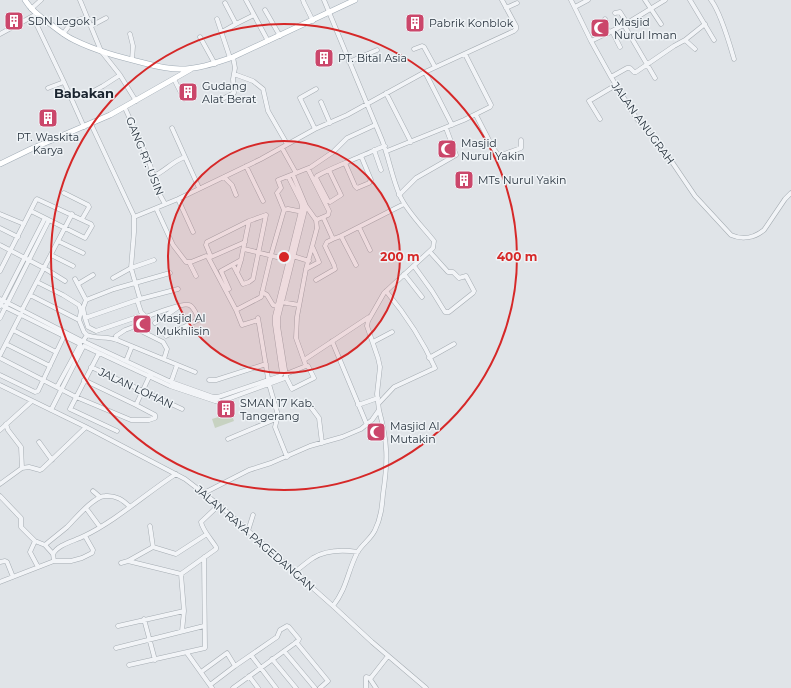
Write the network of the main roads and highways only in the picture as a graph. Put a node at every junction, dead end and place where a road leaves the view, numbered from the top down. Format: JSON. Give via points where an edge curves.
{"nodes":[{"id":1,"x":25,"y":0,"type":"edge"},
{"id":2,"x":355,"y":0,"type":"edge"},
{"id":3,"x":192,"y":68,"type":"junction"},
{"id":4,"x":0,"y":164,"type":"edge"}],
"edges":[{"from":1,"to":3,"type":"main road","via":[[34,15],[73,40],[132,60],[162,67]]},
{"from":2,"to":3,"type":"main road","via":[[232,57],[215,64]]},
{"from":3,"to":4,"type":"main road","via":[[125,108]]}]}
